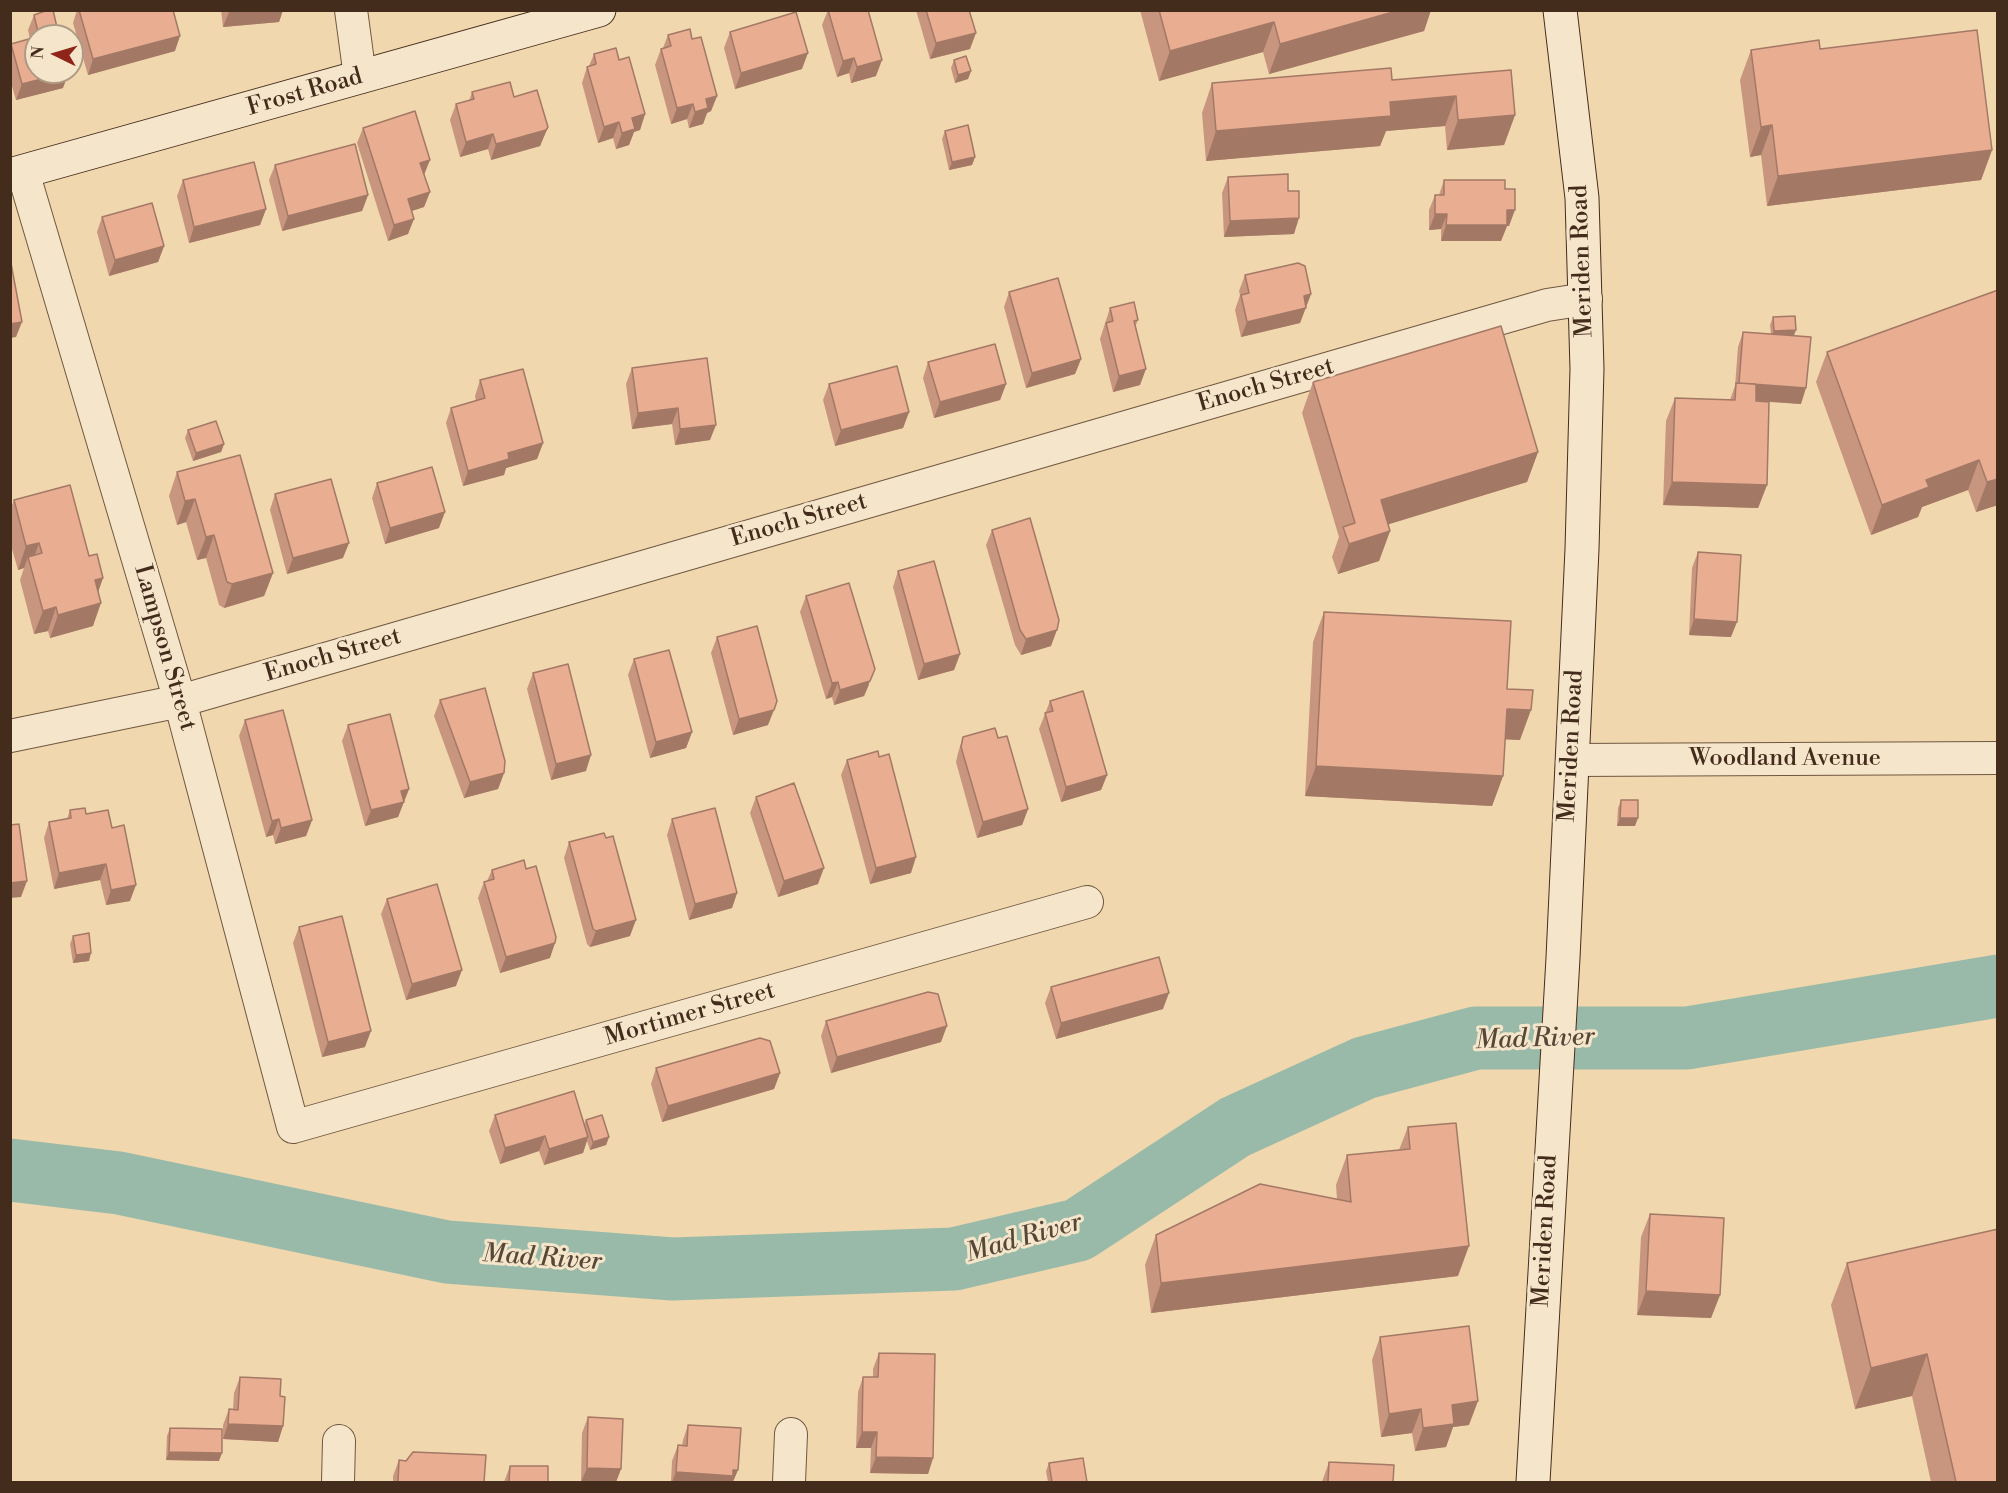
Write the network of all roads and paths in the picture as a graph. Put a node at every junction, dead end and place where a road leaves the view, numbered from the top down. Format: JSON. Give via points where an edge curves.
{"nodes":[{"id":1,"x":351,"y":10,"type":"edge"},
{"id":2,"x":599,"y":10,"type":"edge"},
{"id":3,"x":1560,"y":10,"type":"edge"},
{"id":4,"x":360,"y":77,"type":"junction"},
{"id":5,"x":17,"y":173,"type":"edge"},
{"id":6,"x":1586,"y":299,"type":"junction"},
{"id":7,"x":180,"y":700,"type":"junction"},
{"id":8,"x":10,"y":736,"type":"edge"},
{"id":9,"x":1998,"y":758,"type":"edge"},
{"id":10,"x":1572,"y":760,"type":"junction"},
{"id":11,"x":1087,"y":902,"type":"dead end"},
{"id":12,"x":293,"y":1127,"type":"joint"},
{"id":13,"x":791,"y":1434,"type":"dead end"},
{"id":14,"x":339,"y":1441,"type":"dead end"},
{"id":15,"x":338,"y":1482,"type":"edge"},
{"id":16,"x":789,"y":1482,"type":"edge"},
{"id":17,"x":1533,"y":1482,"type":"edge"}],
"edges":[{"from":1,"to":4,"type":"street"},
{"from":2,"to":4,"type":"main road","name":"Frost Road"},
{"from":3,"to":6,"type":"main road","name":"Meriden Road","via":[[1582,198]]},
{"from":4,"to":5,"type":"main road","name":"Frost Road"},
{"from":5,"to":7,"type":"street","name":"Lampson Street"},
{"from":6,"to":7,"type":"street","name":"Enoch Street","via":[[1547,305]]},
{"from":6,"to":10,"type":"main road","name":"Meriden Road","via":[[1582,549]]},
{"from":7,"to":8,"type":"street","name":"Enoch Street"},
{"from":7,"to":12,"type":"street","name":"Lampson Street"},
{"from":9,"to":10,"type":"street","name":"Woodland Avenue"},
{"from":10,"to":17,"type":"main road","name":"Meriden Road"},
{"from":11,"to":12,"type":"street","name":"Mortimer Street"},
{"from":13,"to":16,"type":"street"},
{"from":14,"to":15,"type":"street"}]}
